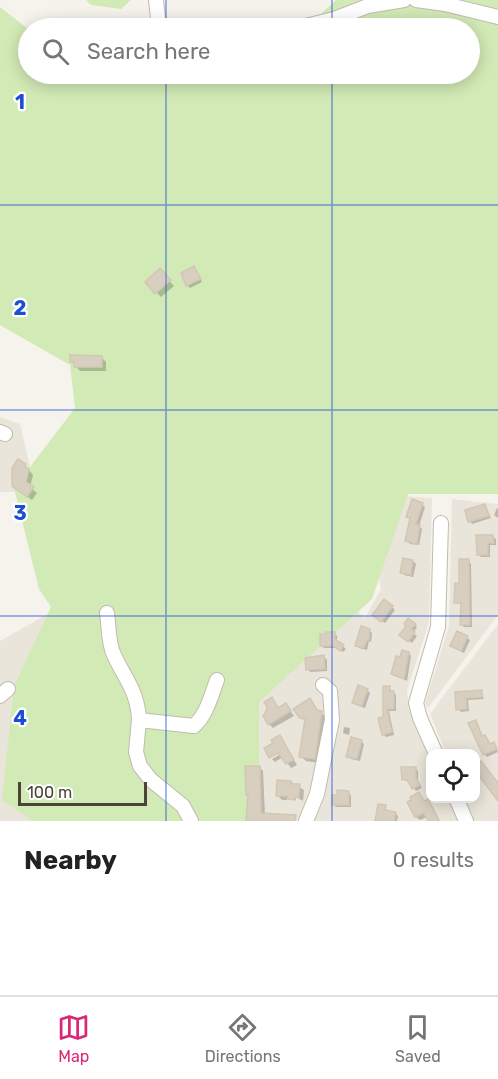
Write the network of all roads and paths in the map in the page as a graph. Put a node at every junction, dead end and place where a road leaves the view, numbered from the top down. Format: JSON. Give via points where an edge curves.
{"nodes":[{"id":1,"x":156,"y":0,"type":"edge"},
{"id":2,"x":404,"y":0,"type":"edge"},
{"id":3,"x":416,"y":0,"type":"edge"},
{"id":4,"x":498,"y":17,"type":"edge"},
{"id":5,"x":158,"y":18,"type":"edge"},
{"id":6,"x":337,"y":18,"type":"edge"},
{"id":7,"x":441,"y":523,"type":"dead end"},
{"id":8,"x":107,"y":613,"type":"dead end"},
{"id":9,"x":217,"y":680,"type":"dead end"},
{"id":10,"x":323,"y":685,"type":"dead end"},
{"id":11,"x":139,"y":720,"type":"junction"},
{"id":12,"x":434,"y":749,"type":"edge"},
{"id":13,"x":458,"y":803,"type":"edge"},
{"id":14,"x":191,"y":821,"type":"edge"},
{"id":15,"x":306,"y":821,"type":"edge"},
{"id":16,"x":466,"y":821,"type":"edge"}],
"edges":[{"from":1,"to":5,"type":"street"},
{"from":2,"to":6,"type":"street","via":[[368,6]]},
{"from":3,"to":4,"type":"street"},
{"from":7,"to":12,"type":"street","via":[[438,627],[416,703]]},
{"from":8,"to":11,"type":"street","via":[[113,654],[135,694]]},
{"from":9,"to":11,"type":"street","via":[[207,708],[194,726]]},
{"from":10,"to":15,"type":"street","via":[[330,692],[332,725],[317,794]]},
{"from":11,"to":14,"type":"street","via":[[136,752],[140,766],[183,806]]},
{"from":13,"to":16,"type":"street"}]}
